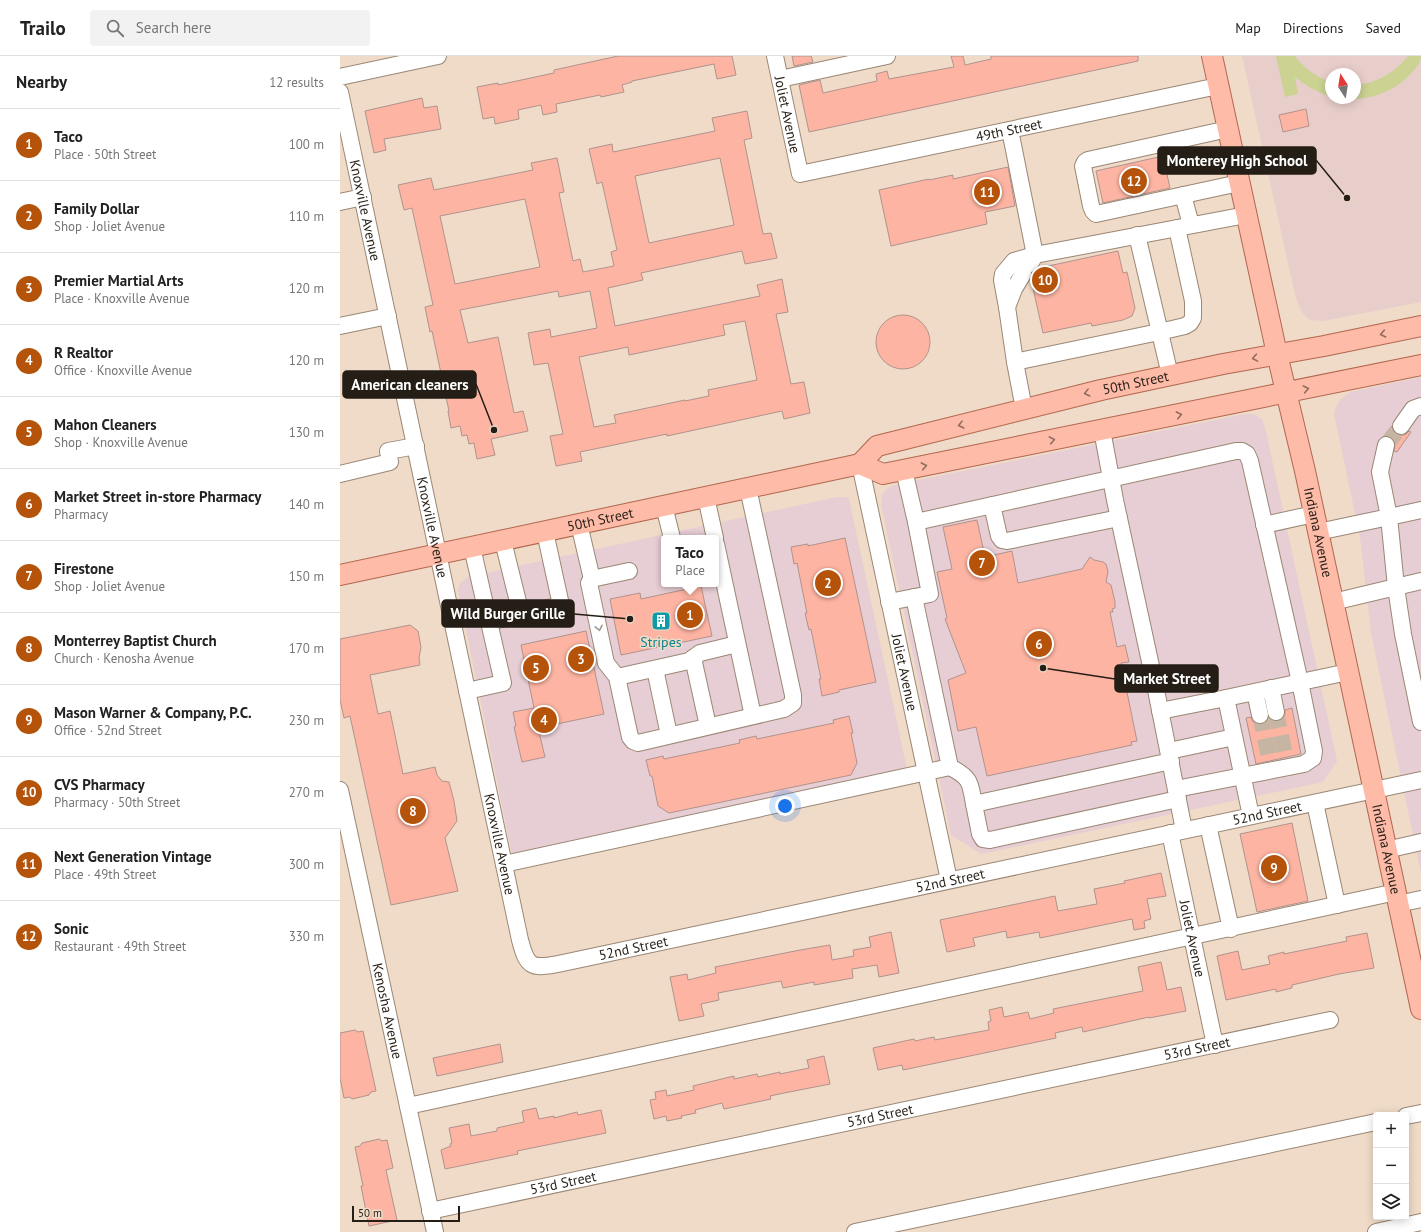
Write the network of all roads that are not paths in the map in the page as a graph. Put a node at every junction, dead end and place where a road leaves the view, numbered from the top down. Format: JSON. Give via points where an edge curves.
{"nodes":[{"id":1,"x":438,"y":56,"type":"edge"},
{"id":2,"x":775,"y":56,"type":"edge"},
{"id":3,"x":887,"y":56,"type":"edge"},
{"id":4,"x":1212,"y":56,"type":"edge"},
{"id":5,"x":340,"y":77,"type":"edge"},
{"id":6,"x":780,"y":79,"type":"junction"},
{"id":7,"x":1218,"y":86,"type":"junction"},
{"id":8,"x":340,"y":97,"type":"edge"},
{"id":9,"x":1228,"y":129,"type":"junction"},
{"id":10,"x":1010,"y":130,"type":"junction"},
{"id":11,"x":800,"y":174,"type":"joint"},
{"id":12,"x":1239,"y":183,"type":"junction"},
{"id":13,"x":1183,"y":195,"type":"junction"},
{"id":14,"x":362,"y":197,"type":"junction"},
{"id":15,"x":340,"y":202,"type":"edge"},
{"id":16,"x":1246,"y":215,"type":"junction"},
{"id":17,"x":1184,"y":226,"type":"junction"},
{"id":18,"x":1137,"y":235,"type":"junction"},
{"id":19,"x":1029,"y":265,"type":"junction"},
{"id":20,"x":1007,"y":307,"type":"junction"},
{"id":21,"x":388,"y":316,"type":"junction"},
{"id":22,"x":340,"y":326,"type":"edge"},
{"id":23,"x":1421,"y":326,"type":"edge"},
{"id":24,"x":1159,"y":332,"type":"junction"},
{"id":25,"x":1277,"y":354,"type":"junction"},
{"id":26,"x":1015,"y":362,"type":"junction"},
{"id":27,"x":1421,"y":365,"type":"edge"},
{"id":28,"x":1170,"y":375,"type":"junction"},
{"id":29,"x":1286,"y":393,"type":"junction"},
{"id":30,"x":1421,"y":406,"type":"edge"},
{"id":31,"x":1024,"y":409,"type":"junction"},
{"id":32,"x":1401,"y":426,"type":"tunnel mouth"},
{"id":33,"x":1102,"y":430,"type":"junction"},
{"id":34,"x":1386,"y":445,"type":"tunnel mouth"},
{"id":35,"x":416,"y":446,"type":"junction"},
{"id":36,"x":860,"y":464,"type":"junction"},
{"id":37,"x":904,"y":470,"type":"junction"},
{"id":38,"x":340,"y":474,"type":"edge"},
{"id":39,"x":1111,"y":478,"type":"junction"},
{"id":40,"x":748,"y":488,"type":"junction"},
{"id":41,"x":706,"y":497,"type":"junction"},
{"id":42,"x":992,"y":505,"type":"junction"},
{"id":43,"x":664,"y":506,"type":"junction"},
{"id":44,"x":1421,"y":510,"type":"edge"},
{"id":45,"x":1389,"y":517,"type":"junction"},
{"id":46,"x":1119,"y":518,"type":"junction"},
{"id":47,"x":916,"y":522,"type":"junction"},
{"id":48,"x":1316,"y":523,"type":"junction"},
{"id":49,"x":579,"y":524,"type":"junction"},
{"id":50,"x":1264,"y":525,"type":"junction"},
{"id":51,"x":545,"y":532,"type":"junction"},
{"id":52,"x":671,"y":535,"type":"edge"},
{"id":53,"x":714,"y":535,"type":"edge"},
{"id":54,"x":503,"y":540,"type":"junction"},
{"id":55,"x":472,"y":547,"type":"junction"},
{"id":56,"x":439,"y":554,"type":"junction"},
{"id":57,"x":719,"y":558,"type":"edge"},
{"id":58,"x":629,"y":571,"type":"dead end"},
{"id":59,"x":340,"y":576,"type":"edge"},
{"id":60,"x":592,"y":578,"type":"junction"},
{"id":61,"x":1421,"y":581,"type":"edge"},
{"id":62,"x":1396,"y":587,"type":"junction"},
{"id":63,"x":914,"y":597,"type":"junction"},
{"id":64,"x":889,"y":602,"type":"junction"},
{"id":65,"x":1333,"y":602,"type":"junction"},
{"id":66,"x":521,"y":614,"type":"junction"},
{"id":67,"x":489,"y":622,"type":"junction"},
{"id":68,"x":737,"y":644,"type":"junction"},
{"id":69,"x":693,"y":658,"type":"junction"},
{"id":70,"x":655,"y":668,"type":"junction"},
{"id":71,"x":1348,"y":672,"type":"junction"},
{"id":72,"x":617,"y":677,"type":"junction"},
{"id":73,"x":1300,"y":682,"type":"junction"},
{"id":74,"x":1270,"y":688,"type":"junction"},
{"id":75,"x":468,"y":691,"type":"junction"},
{"id":76,"x":1255,"y":692,"type":"junction"},
{"id":77,"x":1226,"y":698,"type":"junction"},
{"id":78,"x":1160,"y":711,"type":"junction"},
{"id":79,"x":1276,"y":712,"type":"tunnel mouth"},
{"id":80,"x":1260,"y":715,"type":"tunnel mouth"},
{"id":81,"x":753,"y":716,"type":"junction"},
{"id":82,"x":1421,"y":722,"type":"edge"},
{"id":83,"x":708,"y":726,"type":"junction"},
{"id":84,"x":669,"y":735,"type":"junction"},
{"id":85,"x":1234,"y":737,"type":"junction"},
{"id":86,"x":1170,"y":756,"type":"junction"},
{"id":87,"x":950,"y":767,"type":"junction"},
{"id":88,"x":926,"y":772,"type":"junction"},
{"id":89,"x":1242,"y":776,"type":"junction"},
{"id":90,"x":1421,"y":780,"type":"edge"},
{"id":91,"x":340,"y":790,"type":"edge"},
{"id":92,"x":1374,"y":790,"type":"junction"},
{"id":93,"x":1177,"y":794,"type":"junction"},
{"id":94,"x":1315,"y":803,"type":"junction"},
{"id":95,"x":974,"y":804,"type":"junction"},
{"id":96,"x":1251,"y":816,"type":"junction"},
{"id":97,"x":1208,"y":825,"type":"junction"},
{"id":98,"x":1177,"y":832,"type":"junction"},
{"id":99,"x":1421,"y":842,"type":"edge"},
{"id":100,"x":1386,"y":850,"type":"junction"},
{"id":101,"x":504,"y":864,"type":"junction"},
{"id":102,"x":949,"y":880,"type":"junction"},
{"id":103,"x":1397,"y":898,"type":"junction"},
{"id":104,"x":1421,"y":899,"type":"edge"},
{"id":105,"x":1337,"y":905,"type":"junction"},
{"id":106,"x":1231,"y":929,"type":"junction"},
{"id":107,"x":1192,"y":937,"type":"junction"},
{"id":108,"x":528,"y":962,"type":"joint"},
{"id":109,"x":1421,"y":1009,"type":"edge"},
{"id":110,"x":1330,"y":1020,"type":"dead end"},
{"id":111,"x":1215,"y":1045,"type":"junction"},
{"id":112,"x":408,"y":1106,"type":"junction"},
{"id":113,"x":1421,"y":1113,"type":"edge"},
{"id":114,"x":1409,"y":1115,"type":"edge"},
{"id":115,"x":1373,"y":1123,"type":"edge"},
{"id":116,"x":430,"y":1212,"type":"junction"},
{"id":117,"x":1421,"y":1222,"type":"edge"},
{"id":118,"x":435,"y":1232,"type":"edge"},
{"id":119,"x":855,"y":1232,"type":"edge"},
{"id":120,"x":1376,"y":1232,"type":"edge"}],
"edges":[{"from":1,"to":5,"type":"street"},
{"from":2,"to":6,"type":"street","name":"Joliet Avenue"},
{"from":3,"to":6,"type":"street"},
{"from":4,"to":7,"type":"main road","name":"Indiana Avenue"},
{"from":6,"to":11,"type":"street","name":"Joliet Avenue"},
{"from":7,"to":9,"type":"main road","name":"Indiana Avenue"},
{"from":7,"to":10,"type":"street","name":"49th Street"},
{"from":8,"to":14,"type":"street","name":"Knoxville Avenue"},
{"from":9,"to":12,"type":"main road","name":"Indiana Avenue"},
{"from":9,"to":13,"type":"street","via":[[1088,160],[1083,166],[1091,206],[1096,214]]},
{"from":10,"to":11,"type":"street","name":"49th Street"},
{"from":10,"to":19,"type":"street"},
{"from":12,"to":13,"type":"street"},
{"from":12,"to":16,"type":"main road","name":"Indiana Avenue"},
{"from":13,"to":17,"type":"street"},
{"from":14,"to":15,"type":"street"},
{"from":14,"to":21,"type":"street","name":"Knoxville Avenue"},
{"from":16,"to":17,"type":"street"},
{"from":16,"to":25,"type":"main road","name":"Indiana Avenue"},
{"from":17,"to":18,"type":"street"},
{"from":17,"to":24,"type":"street","via":[[1193,318],[1185,326]]},
{"from":18,"to":19,"type":"street"},
{"from":18,"to":24,"type":"street"},
{"from":19,"to":20,"type":"street","via":[[1014,289]]},
{"from":19,"to":20,"type":"street","via":[[1014,261],[1003,274]]},
{"from":20,"to":26,"type":"street"},
{"from":21,"to":22,"type":"street"},
{"from":21,"to":35,"type":"street","name":"Knoxville Avenue"},
{"from":23,"to":25,"type":"main road","name":"50th Street","one_way":true},
{"from":24,"to":26,"type":"street"},
{"from":24,"to":28,"type":"street"},
{"from":25,"to":28,"type":"main road","name":"50th Street","one_way":true},
{"from":25,"to":29,"type":"main road","name":"Indiana Avenue"},
{"from":26,"to":31,"type":"street"},
{"from":29,"to":27,"type":"main road","one_way":true},
{"from":28,"to":31,"type":"main road","name":"50th Street","one_way":true},
{"from":33,"to":29,"type":"main road","one_way":true},
{"from":29,"to":48,"type":"main road","name":"Indiana Avenue"},
{"from":30,"to":32,"type":"street","via":[[1413,409]]},
{"from":31,"to":36,"type":"main road","name":"50th Street","one_way":true,"via":[[877,446]]},
{"from":37,"to":33,"type":"main road","one_way":true},
{"from":33,"to":39,"type":"street","name":"Joliet Avenue"},
{"from":34,"to":45,"type":"street","via":[[1380,472]]},
{"from":35,"to":38,"type":"street","via":[[388,451],[390,462]]},
{"from":35,"to":56,"type":"street","name":"Knoxville Avenue"},
{"from":36,"to":37,"type":"main road","via":[[883,474]]},
{"from":36,"to":40,"type":"main road","name":"50th Street"},
{"from":36,"to":64,"type":"street","name":"Joliet Avenue"},
{"from":37,"to":47,"type":"street"},
{"from":39,"to":42,"type":"street"},
{"from":39,"to":46,"type":"street","name":"Joliet Avenue"},
{"from":39,"to":50,"type":"street","via":[[1242,451],[1247,454],[1250,461]]},
{"from":40,"to":41,"type":"main road","name":"50th Street"},
{"from":40,"to":81,"type":"street","via":[[793,695],[792,703],[784,709]]},
{"from":41,"to":43,"type":"main road","name":"50th Street"},
{"from":41,"to":53,"type":"street"},
{"from":42,"to":46,"type":"street","via":[[999,536],[1007,541]]},
{"from":42,"to":47,"type":"street"},
{"from":43,"to":49,"type":"main road","name":"50th Street"},
{"from":43,"to":52,"type":"street"},
{"from":44,"to":45,"type":"street"},
{"from":45,"to":48,"type":"street"},
{"from":45,"to":62,"type":"street"},
{"from":46,"to":78,"type":"street","name":"Joliet Avenue"},
{"from":47,"to":63,"type":"street","via":[[930,594]]},
{"from":48,"to":50,"type":"street"},
{"from":48,"to":65,"type":"main road","name":"Indiana Avenue"},
{"from":49,"to":51,"type":"main road","name":"50th Street"},
{"from":49,"to":60,"type":"street"},
{"from":50,"to":73,"type":"street"},
{"from":51,"to":54,"type":"main road","name":"50th Street"},
{"from":51,"to":66,"type":"street","via":[[561,605]]},
{"from":54,"to":55,"type":"main road","name":"50th Street"},
{"from":54,"to":66,"type":"street"},
{"from":55,"to":56,"type":"main road","name":"50th Street"},
{"from":55,"to":67,"type":"street"},
{"from":56,"to":59,"type":"main road","name":"50th Street"},
{"from":56,"to":75,"type":"street","name":"Knoxville Avenue"},
{"from":57,"to":68,"type":"street"},
{"from":58,"to":60,"type":"street"},
{"from":60,"to":72,"type":"street","one_way":true,"via":[[589,583],[606,663]]},
{"from":61,"to":62,"type":"street"},
{"from":62,"to":65,"type":"street"},
{"from":62,"to":82,"type":"street"},
{"from":63,"to":64,"type":"street"},
{"from":63,"to":87,"type":"street"},
{"from":64,"to":88,"type":"street","name":"Joliet Avenue"},
{"from":65,"to":71,"type":"main road","name":"Indiana Avenue"},
{"from":66,"to":67,"type":"street"},
{"from":67,"to":75,"type":"street","via":[[502,683]]},
{"from":68,"to":69,"type":"street","via":[[700,653]]},
{"from":68,"to":81,"type":"street"},
{"from":69,"to":70,"type":"street"},
{"from":69,"to":83,"type":"street"},
{"from":70,"to":72,"type":"street"},
{"from":70,"to":84,"type":"street"},
{"from":71,"to":73,"type":"street"},
{"from":71,"to":92,"type":"main road","name":"Indiana Avenue"},
{"from":72,"to":84,"type":"street","via":[[633,742]]},
{"from":73,"to":74,"type":"street"},
{"from":73,"to":89,"type":"street","via":[[1314,751],[1313,758],[1304,764],[1279,765]]},
{"from":74,"to":76,"type":"street"},
{"from":74,"to":79,"type":"street"},
{"from":75,"to":101,"type":"street","name":"Knoxville Avenue"},
{"from":76,"to":77,"type":"street"},
{"from":76,"to":80,"type":"street"},
{"from":77,"to":78,"type":"street"},
{"from":77,"to":85,"type":"street"},
{"from":78,"to":86,"type":"street","name":"Joliet Avenue"},
{"from":81,"to":83,"type":"street"},
{"from":83,"to":84,"type":"street"},
{"from":85,"to":86,"type":"street"},
{"from":85,"to":89,"type":"street"},
{"from":86,"to":93,"type":"street","name":"Joliet Avenue"},
{"from":86,"to":95,"type":"street"},
{"from":87,"to":88,"type":"street"},
{"from":87,"to":95,"type":"street","via":[[970,782]]},
{"from":88,"to":101,"type":"street"},
{"from":88,"to":102,"type":"street","name":"Joliet Avenue"},
{"from":89,"to":93,"type":"street"},
{"from":89,"to":96,"type":"street"},
{"from":90,"to":92,"type":"street","name":"52nd Street"},
{"from":91,"to":112,"type":"street","name":"Kenosha Avenue"},
{"from":92,"to":94,"type":"street","name":"52nd Street"},
{"from":92,"to":100,"type":"main road","name":"Indiana Avenue"},
{"from":93,"to":95,"type":"street","via":[[990,840],[983,839],[980,834]]},
{"from":93,"to":98,"type":"street","name":"Joliet Avenue"},
{"from":94,"to":96,"type":"street","name":"52nd Street"},
{"from":94,"to":105,"type":"street"},
{"from":96,"to":97,"type":"street","name":"52nd Street"},
{"from":97,"to":98,"type":"street","name":"52nd Street"},
{"from":97,"to":106,"type":"street"},
{"from":98,"to":102,"type":"street","name":"52nd Street"},
{"from":98,"to":107,"type":"street","name":"Joliet Avenue"},
{"from":99,"to":100,"type":"street"},
{"from":100,"to":103,"type":"main road","name":"Indiana Avenue"},
{"from":101,"to":108,"type":"street","name":"Knoxville Avenue","via":[[524,957]]},
{"from":102,"to":108,"type":"street","name":"52nd Street","via":[[558,964],[541,967]]},
{"from":103,"to":104,"type":"street"},
{"from":103,"to":105,"type":"street"},
{"from":103,"to":109,"type":"main road","name":"Indiana Avenue"},
{"from":105,"to":106,"type":"street"},
{"from":106,"to":107,"type":"street"},
{"from":107,"to":111,"type":"street","name":"Joliet Avenue"},
{"from":107,"to":112,"type":"street"},
{"from":110,"to":111,"type":"street","name":"53rd Street"},
{"from":111,"to":116,"type":"street","name":"53rd Street"},
{"from":112,"to":116,"type":"street","name":"Kenosha Avenue"},
{"from":113,"to":114,"type":"street"},
{"from":115,"to":119,"type":"street"},
{"from":116,"to":118,"type":"street","name":"Kenosha Avenue"},
{"from":117,"to":120,"type":"street"}]}
